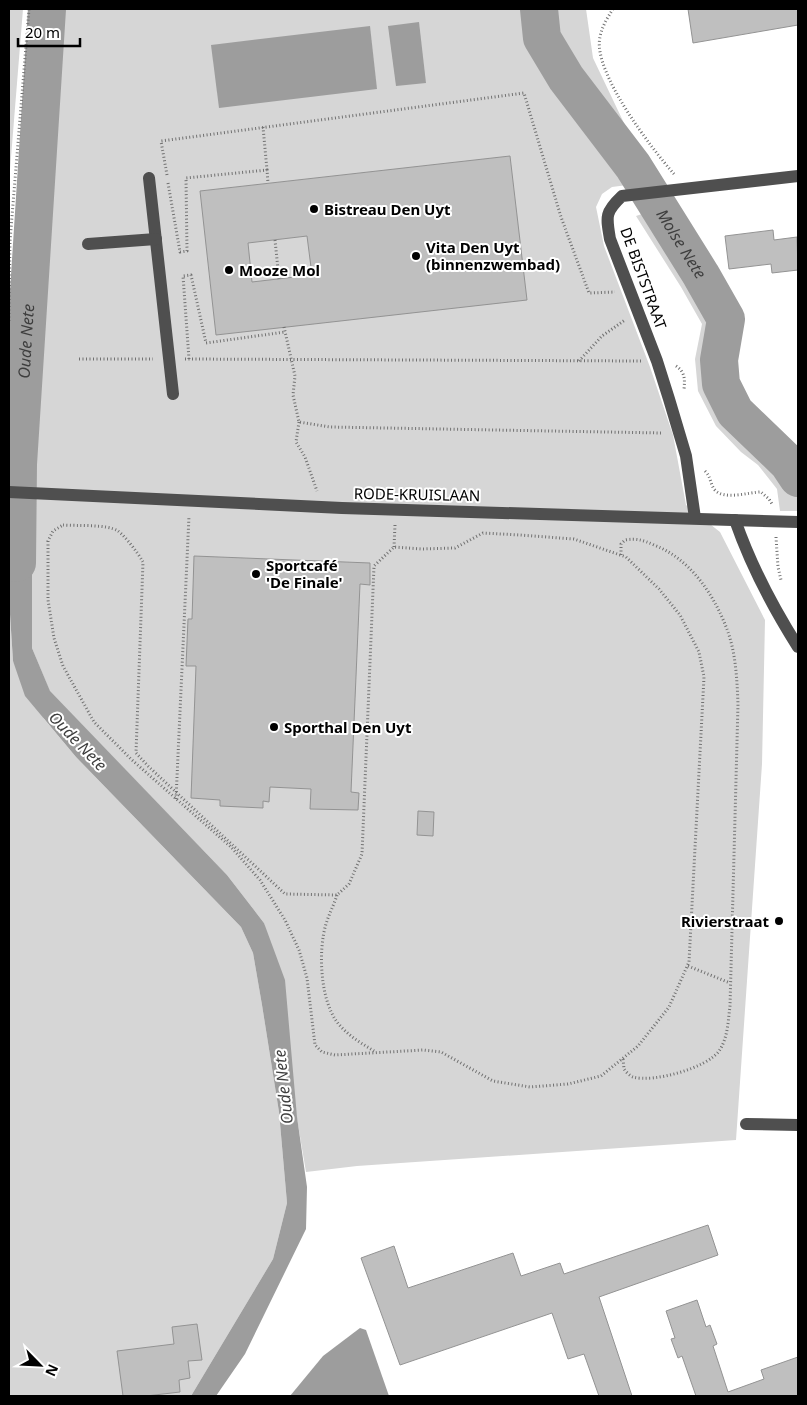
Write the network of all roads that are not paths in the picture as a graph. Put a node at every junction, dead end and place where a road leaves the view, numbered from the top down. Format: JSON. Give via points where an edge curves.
{"nodes":[{"id":1,"x":798,"y":176,"type":"edge"},
{"id":2,"x":149,"y":178,"type":"dead end"},
{"id":3,"x":156,"y":239,"type":"junction"},
{"id":4,"x":88,"y":244,"type":"dead end"},
{"id":5,"x":173,"y":394,"type":"dead end"},
{"id":6,"x":9,"y":492,"type":"edge"},
{"id":7,"x":695,"y":518,"type":"junction"},
{"id":8,"x":736,"y":520,"type":"junction"},
{"id":9,"x":798,"y":522,"type":"edge"},
{"id":10,"x":798,"y":647,"type":"edge"},
{"id":11,"x":746,"y":1124,"type":"dead end"},
{"id":12,"x":798,"y":1124,"type":"edge"}],
"edges":[{"from":1,"to":7,"type":"street","name":"DE BISTSTRAAT","via":[[622,196],[610,207],[607,222],[610,238],[657,361],[686,456]]},
{"from":2,"to":3,"type":"street"},
{"from":3,"to":4,"type":"street"},
{"from":3,"to":5,"type":"street"},
{"from":6,"to":7,"type":"street","name":"RODE-KRUISLAAN","via":[[316,507]]},
{"from":7,"to":8,"type":"street","name":"RODE-KRUISLAAN"},
{"from":8,"to":9,"type":"street","name":"RODE-KRUISLAAN"},
{"from":8,"to":10,"type":"street","via":[[760,581]]},
{"from":11,"to":12,"type":"street"}]}
